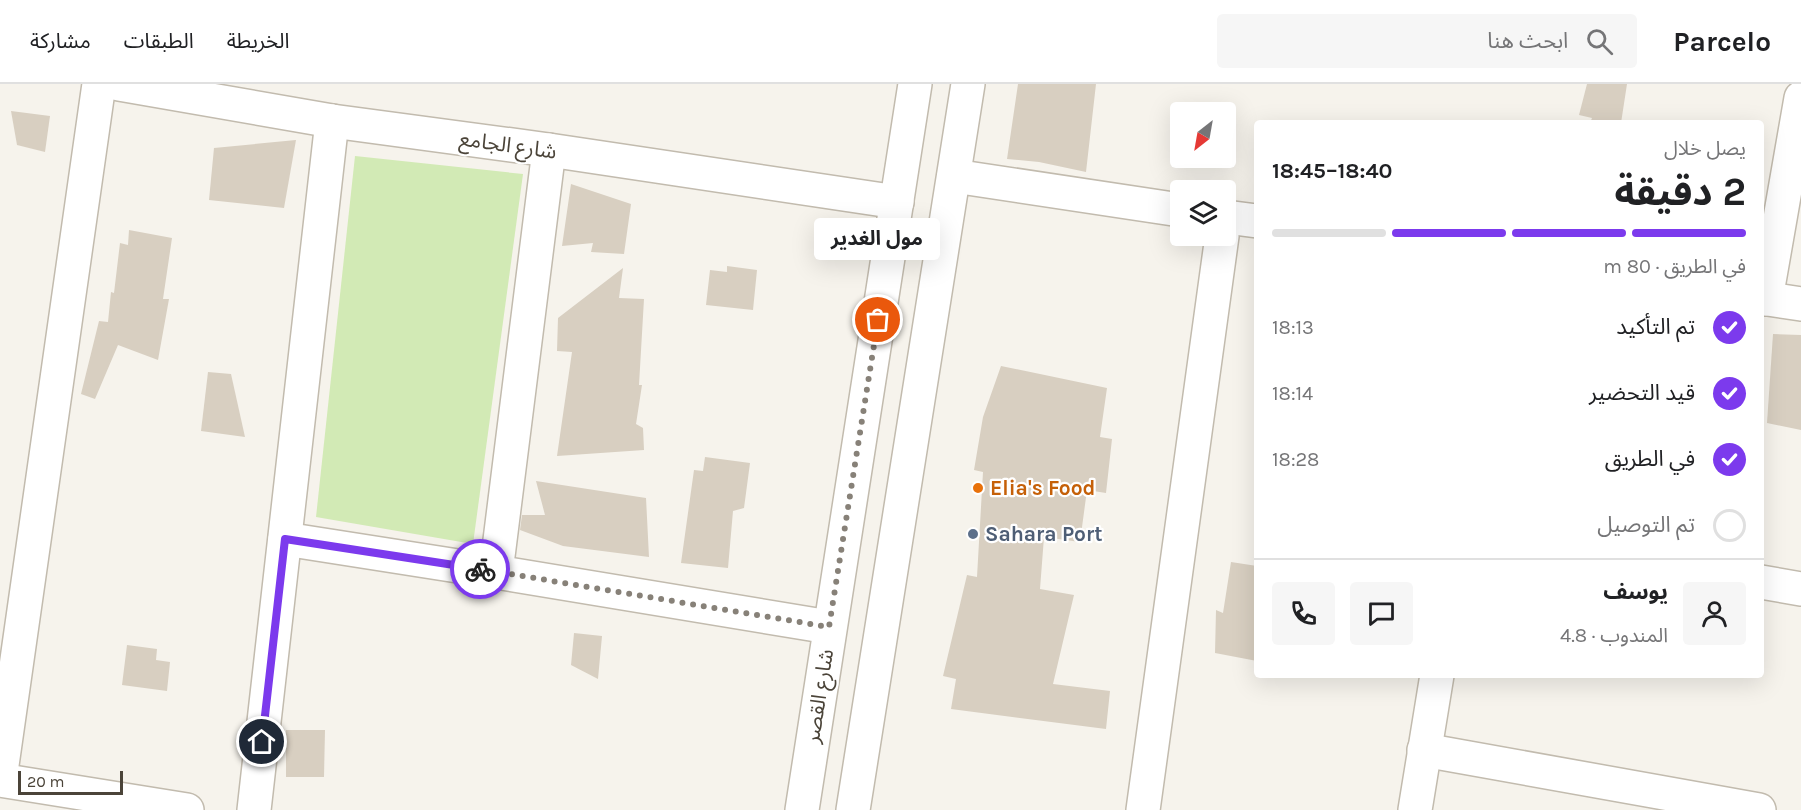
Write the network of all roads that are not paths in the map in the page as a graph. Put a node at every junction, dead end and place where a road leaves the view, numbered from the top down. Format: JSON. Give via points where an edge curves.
{"nodes":[{"id":1,"x":99,"y":84,"type":"edge"},
{"id":2,"x":119,"y":84,"type":"edge"},
{"id":3,"x":915,"y":84,"type":"edge"},
{"id":4,"x":968,"y":84,"type":"edge"},
{"id":5,"x":1801,"y":98,"type":"edge"},
{"id":6,"x":332,"y":121,"type":"junction"},
{"id":7,"x":549,"y":150,"type":"junction"},
{"id":8,"x":954,"y":176,"type":"junction"},
{"id":9,"x":897,"y":202,"type":"junction"},
{"id":10,"x":1170,"y":208,"type":"edge"},
{"id":11,"x":1236,"y":218,"type":"edge"},
{"id":12,"x":1254,"y":221,"type":"edge"},
{"id":13,"x":1221,"y":246,"type":"edge"},
{"id":14,"x":1764,"y":298,"type":"edge"},
{"id":15,"x":1801,"y":304,"type":"edge"},
{"id":16,"x":285,"y":539,"type":"junction"},
{"id":17,"x":496,"y":572,"type":"junction"},
{"id":18,"x":1764,"y":583,"type":"edge"},
{"id":19,"x":1801,"y":589,"type":"edge"},
{"id":20,"x":829,"y":627,"type":"junction"},
{"id":21,"x":1436,"y":678,"type":"edge"},
{"id":22,"x":1424,"y":750,"type":"junction"},
{"id":23,"x":0,"y":779,"type":"edge"},
{"id":24,"x":187,"y":810,"type":"edge"},
{"id":25,"x":254,"y":810,"type":"edge"},
{"id":26,"x":802,"y":810,"type":"edge"},
{"id":27,"x":852,"y":810,"type":"edge"},
{"id":28,"x":1143,"y":810,"type":"edge"},
{"id":29,"x":1415,"y":810,"type":"edge"},
{"id":30,"x":1759,"y":810,"type":"edge"}],
"edges":[{"from":1,"to":23,"type":"street"},
{"from":2,"to":6,"type":"street","name":"شارع الجامع"},
{"from":3,"to":9,"type":"street","name":"شارع القصر"},
{"from":4,"to":8,"type":"street"},
{"from":5,"to":14,"type":"street"},
{"from":6,"to":7,"type":"street","name":"شارع الجامع"},
{"from":6,"to":16,"type":"street"},
{"from":7,"to":9,"type":"street","name":"شارع الجامع"},
{"from":7,"to":17,"type":"street"},
{"from":8,"to":10,"type":"street"},
{"from":8,"to":27,"type":"street"},
{"from":9,"to":20,"type":"street","name":"شارع القصر"},
{"from":11,"to":12,"type":"street"},
{"from":13,"to":28,"type":"street"},
{"from":14,"to":15,"type":"street"},
{"from":16,"to":17,"type":"street"},
{"from":16,"to":25,"type":"street"},
{"from":17,"to":20,"type":"street"},
{"from":18,"to":19,"type":"street"},
{"from":20,"to":26,"type":"street","name":"شارع القصر"},
{"from":21,"to":22,"type":"street"},
{"from":22,"to":29,"type":"street"},
{"from":22,"to":30,"type":"street"},
{"from":23,"to":24,"type":"street"}]}
